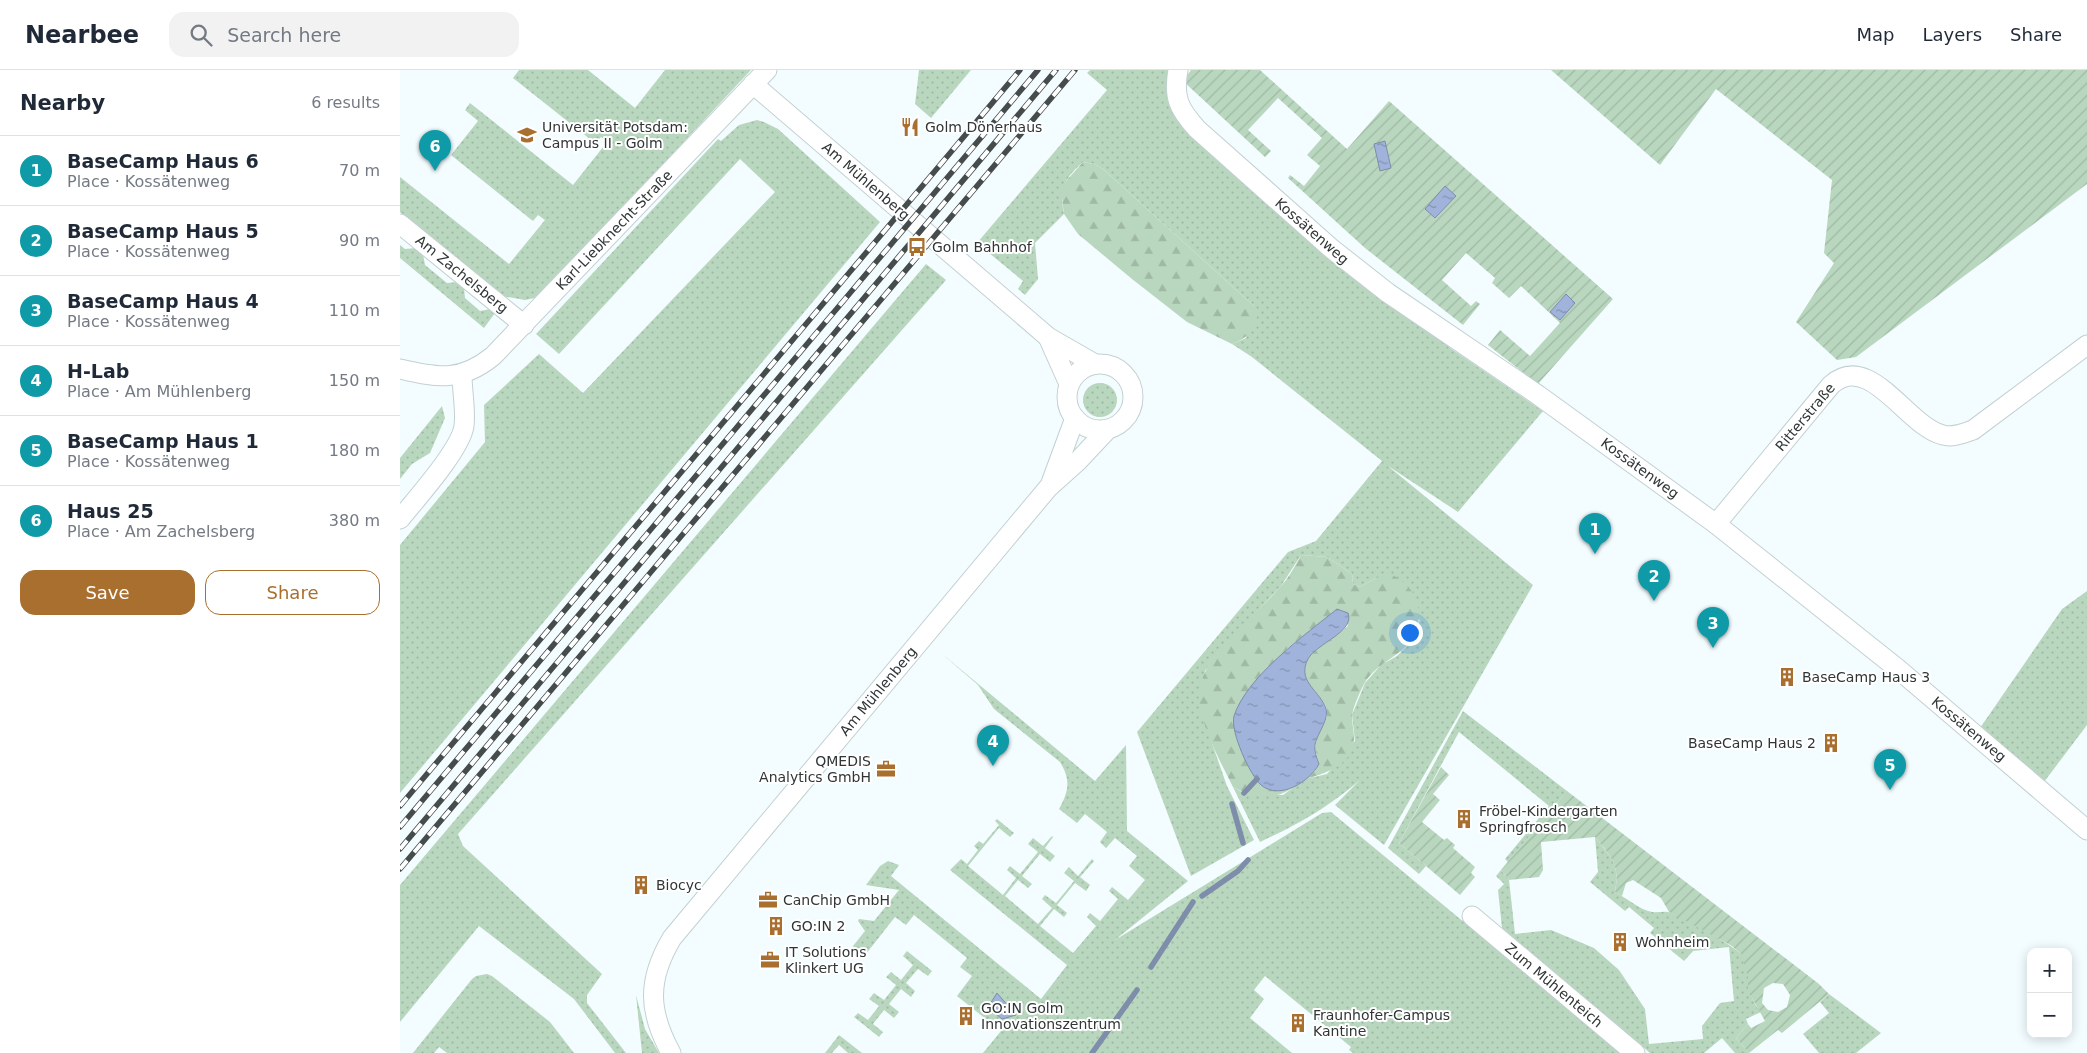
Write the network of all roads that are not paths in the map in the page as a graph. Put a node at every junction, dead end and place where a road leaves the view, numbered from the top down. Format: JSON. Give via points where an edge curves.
{"nodes":[{"id":1,"x":767,"y":70,"type":"edge"},
{"id":2,"x":1178,"y":70,"type":"edge"},
{"id":3,"x":753,"y":84,"type":"junction"},
{"id":4,"x":400,"y":224,"type":"edge"},
{"id":5,"x":524,"y":325,"type":"junction"},
{"id":6,"x":1048,"y":337,"type":"junction"},
{"id":7,"x":2087,"y":345,"type":"edge"},
{"id":8,"x":1095,"y":364,"type":"junction"},
{"id":9,"x":400,"y":369,"type":"edge"},
{"id":10,"x":462,"y":375,"type":"junction"},
{"id":11,"x":1069,"y":384,"type":"junction"},
{"id":12,"x":1075,"y":418,"type":"junction"},
{"id":13,"x":1108,"y":429,"type":"junction"},
{"id":14,"x":1048,"y":488,"type":"junction"},
{"id":15,"x":400,"y":519,"type":"edge"},
{"id":16,"x":1716,"y":524,"type":"junction"},
{"id":17,"x":2087,"y":830,"type":"edge"},
{"id":18,"x":1472,"y":916,"type":"dead end"},
{"id":19,"x":671,"y":1053,"type":"edge"},
{"id":20,"x":1635,"y":1053,"type":"edge"}],
"edges":[{"from":1,"to":3,"type":"street","name":"Karl-Liebknecht-Straße"},
{"from":2,"to":16,"type":"street","name":"Kossätenweg","via":[[1177,100],[1197,130],[1332,249],[1388,293],[1538,395]]},
{"from":3,"to":5,"type":"street","name":"Karl-Liebknecht-Straße"},
{"from":3,"to":6,"type":"street","name":"Am Mühlenberg"},
{"from":4,"to":5,"type":"street","name":"Am Zachelsberg"},
{"from":5,"to":10,"type":"street","name":"Karl-Liebknecht-Straße","via":[[479,368]]},
{"from":6,"to":8,"type":"street","name":"Am Mühlenberg"},
{"from":6,"to":11,"type":"street","name":"Am Mühlenberg"},
{"from":7,"to":16,"type":"street","name":"Ritterstraße","via":[[1973,430],[1957,435],[1942,435],[1928,427],[1868,380],[1855,375],[1840,376]]},
{"from":8,"to":11,"type":"street","via":[[1080,371]]},
{"from":8,"to":13,"type":"street","name":"Am Mühlenberg","via":[[1119,371],[1126,377],[1132,392],[1129,411],[1124,419]]},
{"from":9,"to":10,"type":"street","via":[[429,375]]},
{"from":10,"to":15,"type":"street","via":[[464,426],[461,436],[445,462]]},
{"from":11,"to":12,"type":"street","name":"Am Mühlenberg","via":[[1067,402]]},
{"from":12,"to":13,"type":"street","via":[[1090,428]]},
{"from":12,"to":14,"type":"street","name":"Am Mühlenberg"},
{"from":13,"to":14,"type":"street","name":"Am Mühlenberg"},
{"from":14,"to":19,"type":"street","name":"Am Mühlenberg","via":[[672,938],[658,963],[653,996],[655,1016]]},
{"from":16,"to":17,"type":"street","name":"Kossätenweg","via":[[1898,669]]},
{"from":18,"to":20,"type":"street","name":"Zum Mühlenteich"}]}
